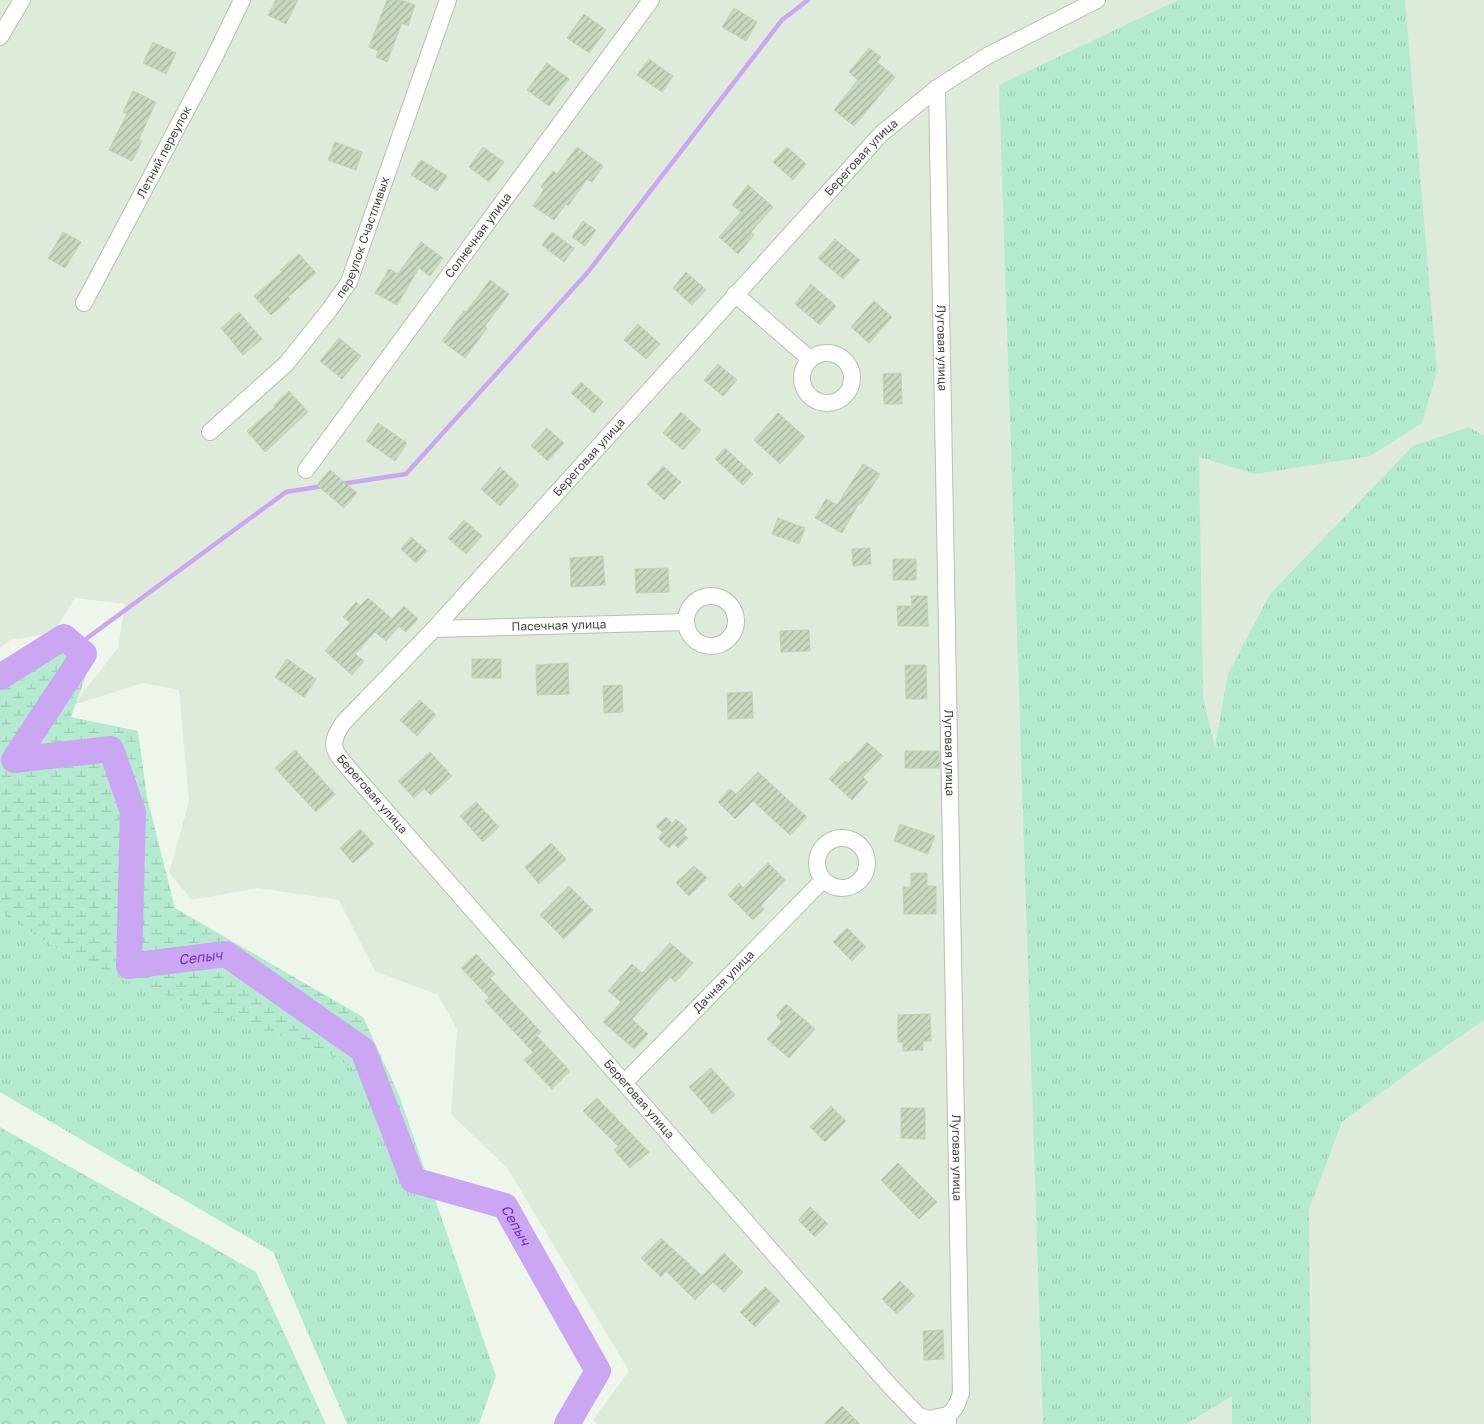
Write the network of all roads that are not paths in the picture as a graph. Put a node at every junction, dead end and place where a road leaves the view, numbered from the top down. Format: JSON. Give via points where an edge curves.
{"nodes":[{"id":1,"x":22,"y":0,"type":"edge"},
{"id":2,"x":242,"y":0,"type":"edge"},
{"id":3,"x":448,"y":0,"type":"edge"},
{"id":4,"x":651,"y":0,"type":"edge"},
{"id":5,"x":1097,"y":0,"type":"edge"},
{"id":6,"x":0,"y":37,"type":"edge"},
{"id":7,"x":937,"y":88,"type":"junction"},
{"id":8,"x":735,"y":294,"type":"junction"},
{"id":9,"x":84,"y":303,"type":"dead end"},
{"id":10,"x":810,"y":359,"type":"dead end"},
{"id":11,"x":210,"y":432,"type":"dead end"},
{"id":12,"x":306,"y":470,"type":"dead end"},
{"id":13,"x":686,"y":622,"type":"dead end"},
{"id":14,"x":434,"y":629,"type":"junction"},
{"id":15,"x":823,"y":880,"type":"dead end"},
{"id":16,"x":625,"y":1082,"type":"junction"},
{"id":17,"x":948,"y":1419,"type":"edge"}],
"edges":[{"from":1,"to":6,"type":"street"},
{"from":2,"to":9,"type":"street","name":"Летний переулок"},
{"from":3,"to":11,"type":"street","name":"переулок Счастливых","via":[[349,282],[286,364]]},
{"from":4,"to":12,"type":"street","name":"Солнечная улица"},
{"from":5,"to":7,"type":"street","name":"Береговая улица","via":[[987,56]]},
{"from":7,"to":8,"type":"street","name":"Береговая улица","via":[[881,134]]},
{"from":7,"to":17,"type":"street","name":"Луговая улица","via":[[961,1393]]},
{"from":8,"to":10,"type":"street"},
{"from":8,"to":14,"type":"street","name":"Береговая улица"},
{"from":13,"to":14,"type":"street","name":"Пасечная улица"},
{"from":14,"to":16,"type":"street","name":"Береговая улица","via":[[343,723],[334,736],[333,746],[350,770]]},
{"from":15,"to":16,"type":"street","name":"Дачная улица"},
{"from":16,"to":17,"type":"street","name":"Береговая улица","via":[[888,1386],[919,1416]]}]}
